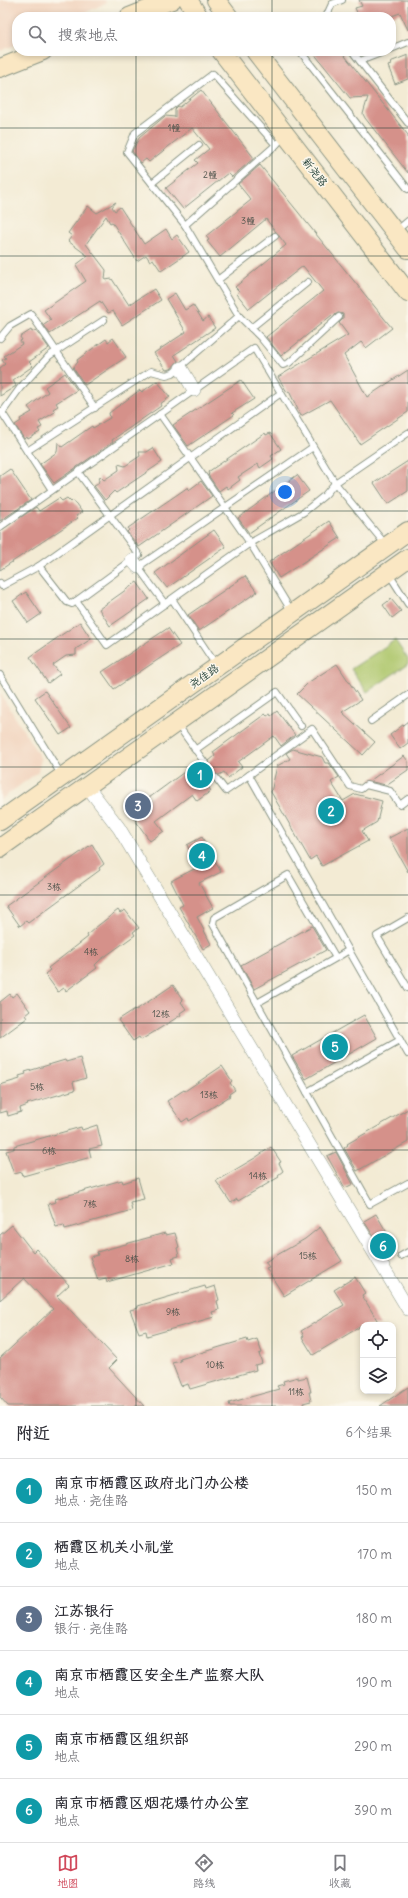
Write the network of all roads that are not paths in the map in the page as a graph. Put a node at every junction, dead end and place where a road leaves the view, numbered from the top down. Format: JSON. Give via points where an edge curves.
{"nodes":[{"id":1,"x":172,"y":0,"type":"edge"},
{"id":2,"x":188,"y":0,"type":"edge"},
{"id":3,"x":216,"y":0,"type":"edge"},
{"id":4,"x":342,"y":0,"type":"edge"},
{"id":5,"x":142,"y":12,"type":"edge"},
{"id":6,"x":195,"y":12,"type":"edge"},
{"id":7,"x":225,"y":12,"type":"edge"},
{"id":8,"x":328,"y":12,"type":"edge"},
{"id":9,"x":408,"y":42,"type":"edge"},
{"id":10,"x":396,"y":47,"type":"edge"},
{"id":11,"x":30,"y":56,"type":"edge"},
{"id":12,"x":224,"y":56,"type":"edge"},
{"id":13,"x":259,"y":56,"type":"edge"},
{"id":14,"x":304,"y":56,"type":"edge"},
{"id":15,"x":356,"y":56,"type":"edge"},
{"id":16,"x":374,"y":56,"type":"edge"},
{"id":17,"x":360,"y":62,"type":"junction"},
{"id":18,"x":0,"y":68,"type":"edge"},
{"id":19,"x":407,"y":121,"type":"edge"},
{"id":20,"x":282,"y":140,"type":"junction"},
{"id":21,"x":199,"y":145,"type":"dead end"},
{"id":22,"x":152,"y":183,"type":"junction"},
{"id":23,"x":408,"y":189,"type":"edge"},
{"id":24,"x":185,"y":225,"type":"junction"},
{"id":25,"x":275,"y":236,"type":"dead end"},
{"id":26,"x":405,"y":238,"type":"edge"},
{"id":27,"x":218,"y":279,"type":"junction"},
{"id":28,"x":308,"y":282,"type":"dead end"},
{"id":29,"x":408,"y":293,"type":"edge"},
{"id":30,"x":240,"y":316,"type":"junction"},
{"id":31,"x":339,"y":317,"type":"dead end"},
{"id":32,"x":104,"y":320,"type":"dead end"},
{"id":33,"x":251,"y":328,"type":"junction"},
{"id":34,"x":0,"y":338,"type":"edge"},
{"id":35,"x":56,"y":351,"type":"junction"},
{"id":36,"x":180,"y":368,"type":"junction"},
{"id":37,"x":194,"y":390,"type":"junction"},
{"id":38,"x":281,"y":393,"type":"junction"},
{"id":39,"x":95,"y":408,"type":"junction"},
{"id":40,"x":1,"y":412,"type":"edge"},
{"id":41,"x":160,"y":414,"type":"junction"},
{"id":42,"x":408,"y":432,"type":"edge"},
{"id":43,"x":314,"y":447,"type":"junction"},
{"id":44,"x":27,"y":451,"type":"junction"},
{"id":45,"x":189,"y":458,"type":"junction"},
{"id":46,"x":78,"y":472,"type":"junction"},
{"id":47,"x":335,"y":483,"type":"junction"},
{"id":48,"x":52,"y":490,"type":"junction"},
{"id":49,"x":225,"y":508,"type":"junction"},
{"id":50,"x":109,"y":516,"type":"junction"},
{"id":51,"x":0,"y":527,"type":"edge"},
{"id":52,"x":408,"y":531,"type":"edge"},
{"id":53,"x":250,"y":543,"type":"junction"},
{"id":54,"x":387,"y":546,"type":"junction"},
{"id":55,"x":408,"y":558,"type":"edge"},
{"id":56,"x":135,"y":564,"type":"junction"},
{"id":57,"x":39,"y":566,"type":"junction"},
{"id":58,"x":388,"y":572,"type":"junction"},
{"id":59,"x":0,"y":583,"type":"edge"},
{"id":60,"x":172,"y":599,"type":"junction"},
{"id":61,"x":76,"y":601,"type":"junction"},
{"id":62,"x":408,"y":602,"type":"edge"},
{"id":63,"x":165,"y":604,"type":"junction"},
{"id":64,"x":293,"y":613,"type":"junction"},
{"id":65,"x":217,"y":667,"type":"junction"},
{"id":66,"x":0,"y":675,"type":"edge"},
{"id":67,"x":408,"y":695,"type":"edge"},
{"id":68,"x":371,"y":721,"type":"dead end"},
{"id":69,"x":176,"y":723,"type":"junction"},
{"id":70,"x":301,"y":726,"type":"dead end"},
{"id":71,"x":195,"y":750,"type":"junction"},
{"id":72,"x":205,"y":763,"type":"dead end"},
{"id":73,"x":249,"y":775,"type":"junction"},
{"id":74,"x":62,"y":777,"type":"junction"},
{"id":75,"x":216,"y":778,"type":"dead end"},
{"id":76,"x":87,"y":786,"type":"junction"},
{"id":77,"x":408,"y":799,"type":"edge"},
{"id":78,"x":0,"y":821,"type":"edge"},
{"id":79,"x":0,"y":848,"type":"edge"},
{"id":80,"x":408,"y":918,"type":"edge"},
{"id":81,"x":349,"y":950,"type":"junction"},
{"id":82,"x":336,"y":958,"type":"junction"},
{"id":83,"x":408,"y":988,"type":"edge"},
{"id":84,"x":257,"y":1003,"type":"junction"},
{"id":85,"x":400,"y":1040,"type":"junction"},
{"id":86,"x":408,"y":1054,"type":"edge"},
{"id":87,"x":307,"y":1092,"type":"junction"},
{"id":88,"x":408,"y":1183,"type":"edge"},
{"id":89,"x":408,"y":1252,"type":"edge"},
{"id":90,"x":401,"y":1256,"type":"dead end"},
{"id":91,"x":408,"y":1309,"type":"edge"}],
"edges":[{"from":1,"to":5,"type":"main road"},
{"from":2,"to":6,"type":"main road"},
{"from":3,"to":7,"type":"main road"},
{"from":4,"to":8,"type":"lane","via":[[332,4]]},
{"from":9,"to":10,"type":"lane"},
{"from":11,"to":18,"type":"main road"},
{"from":12,"to":20,"type":"main road","name":"新尧路"},
{"from":13,"to":26,"type":"main road"},
{"from":14,"to":23,"type":"lane"},
{"from":15,"to":17,"type":"lane"},
{"from":16,"to":17,"type":"lane"},
{"from":17,"to":19,"type":"lane"},
{"from":20,"to":22,"type":"lane","via":[[213,74],[134,133],[126,152]]},
{"from":20,"to":24,"type":"lane"},
{"from":20,"to":29,"type":"main road","name":"新尧路"},
{"from":21,"to":22,"type":"lane"},
{"from":22,"to":24,"type":"lane"},
{"from":24,"to":27,"type":"lane"},
{"from":25,"to":27,"type":"lane"},
{"from":27,"to":30,"type":"lane"},
{"from":28,"to":33,"type":"lane"},
{"from":30,"to":33,"type":"lane"},
{"from":30,"to":36,"type":"lane"},
{"from":31,"to":33,"type":"lane","via":[[289,363],[283,365]]},
{"from":32,"to":35,"type":"lane"},
{"from":34,"to":35,"type":"lane","via":[[10,326],[31,314]]},
{"from":35,"to":39,"type":"lane"},
{"from":35,"to":40,"type":"lane"},
{"from":36,"to":37,"type":"street"},
{"from":36,"to":39,"type":"lane","via":[[166,375],[151,371]]},
{"from":37,"to":38,"type":"lane","via":[[254,348]]},
{"from":37,"to":41,"type":"lane"},
{"from":38,"to":43,"type":"lane"},
{"from":38,"to":45,"type":"lane"},
{"from":39,"to":44,"type":"lane"},
{"from":40,"to":44,"type":"lane"},
{"from":41,"to":45,"type":"lane"},
{"from":41,"to":46,"type":"lane"},
{"from":42,"to":47,"type":"lane"},
{"from":43,"to":47,"type":"lane"},
{"from":43,"to":49,"type":"lane"},
{"from":44,"to":48,"type":"lane"},
{"from":45,"to":49,"type":"lane"},
{"from":45,"to":50,"type":"lane"},
{"from":46,"to":48,"type":"lane"},
{"from":46,"to":50,"type":"lane"},
{"from":47,"to":53,"type":"lane","via":[[304,512]]},
{"from":47,"to":54,"type":"lane"},
{"from":48,"to":51,"type":"lane"},
{"from":49,"to":53,"type":"lane"},
{"from":49,"to":56,"type":"lane"},
{"from":50,"to":56,"type":"lane","via":[[139,555]]},
{"from":50,"to":57,"type":"lane"},
{"from":52,"to":54,"type":"main road","name":"尧佳路"},
{"from":53,"to":60,"type":"lane"},
{"from":53,"to":64,"type":"lane"},
{"from":54,"to":64,"type":"main road","name":"尧佳路"},
{"from":55,"to":58,"type":"main road","name":"尧佳路"},
{"from":56,"to":61,"type":"lane"},
{"from":56,"to":63,"type":"lane"},
{"from":57,"to":59,"type":"lane","via":[[2,586]]},
{"from":57,"to":61,"type":"lane","via":[[67,602],[72,604]]},
{"from":58,"to":62,"type":"lane"},
{"from":58,"to":69,"type":"main road","name":"尧佳路"},
{"from":60,"to":63,"type":"lane"},
{"from":60,"to":65,"type":"lane"},
{"from":61,"to":63,"type":"lane","via":[[107,645]]},
{"from":64,"to":65,"type":"main road","name":"尧佳路"},
{"from":65,"to":74,"type":"main road","name":"尧佳路"},
{"from":66,"to":74,"type":"lane"},
{"from":67,"to":68,"type":"lane"},
{"from":69,"to":71,"type":"lane"},
{"from":69,"to":76,"type":"main road","name":"尧佳路"},
{"from":70,"to":71,"type":"lane","via":[[277,692]]},
{"from":71,"to":72,"type":"lane"},
{"from":73,"to":75,"type":"lane","via":[[226,791]]},
{"from":73,"to":77,"type":"lane","via":[[312,729],[350,786],[361,789],[366,785],[390,790],[400,805]]},
{"from":73,"to":81,"type":"lane"},
{"from":74,"to":78,"type":"main road","name":"尧佳路"},
{"from":76,"to":79,"type":"main road","name":"尧佳路"},
{"from":76,"to":91,"type":"street","via":[[119,828]]},
{"from":80,"to":83,"type":"lane","via":[[377,936]]},
{"from":81,"to":82,"type":"lane"},
{"from":81,"to":85,"type":"lane"},
{"from":82,"to":84,"type":"lane"},
{"from":82,"to":84,"type":"lane","via":[[288,875],[214,918],[213,924]]},
{"from":84,"to":87,"type":"lane"},
{"from":85,"to":86,"type":"lane"},
{"from":85,"to":87,"type":"lane"},
{"from":87,"to":88,"type":"lane","via":[[370,1204]]},
{"from":89,"to":90,"type":"lane"}]}
